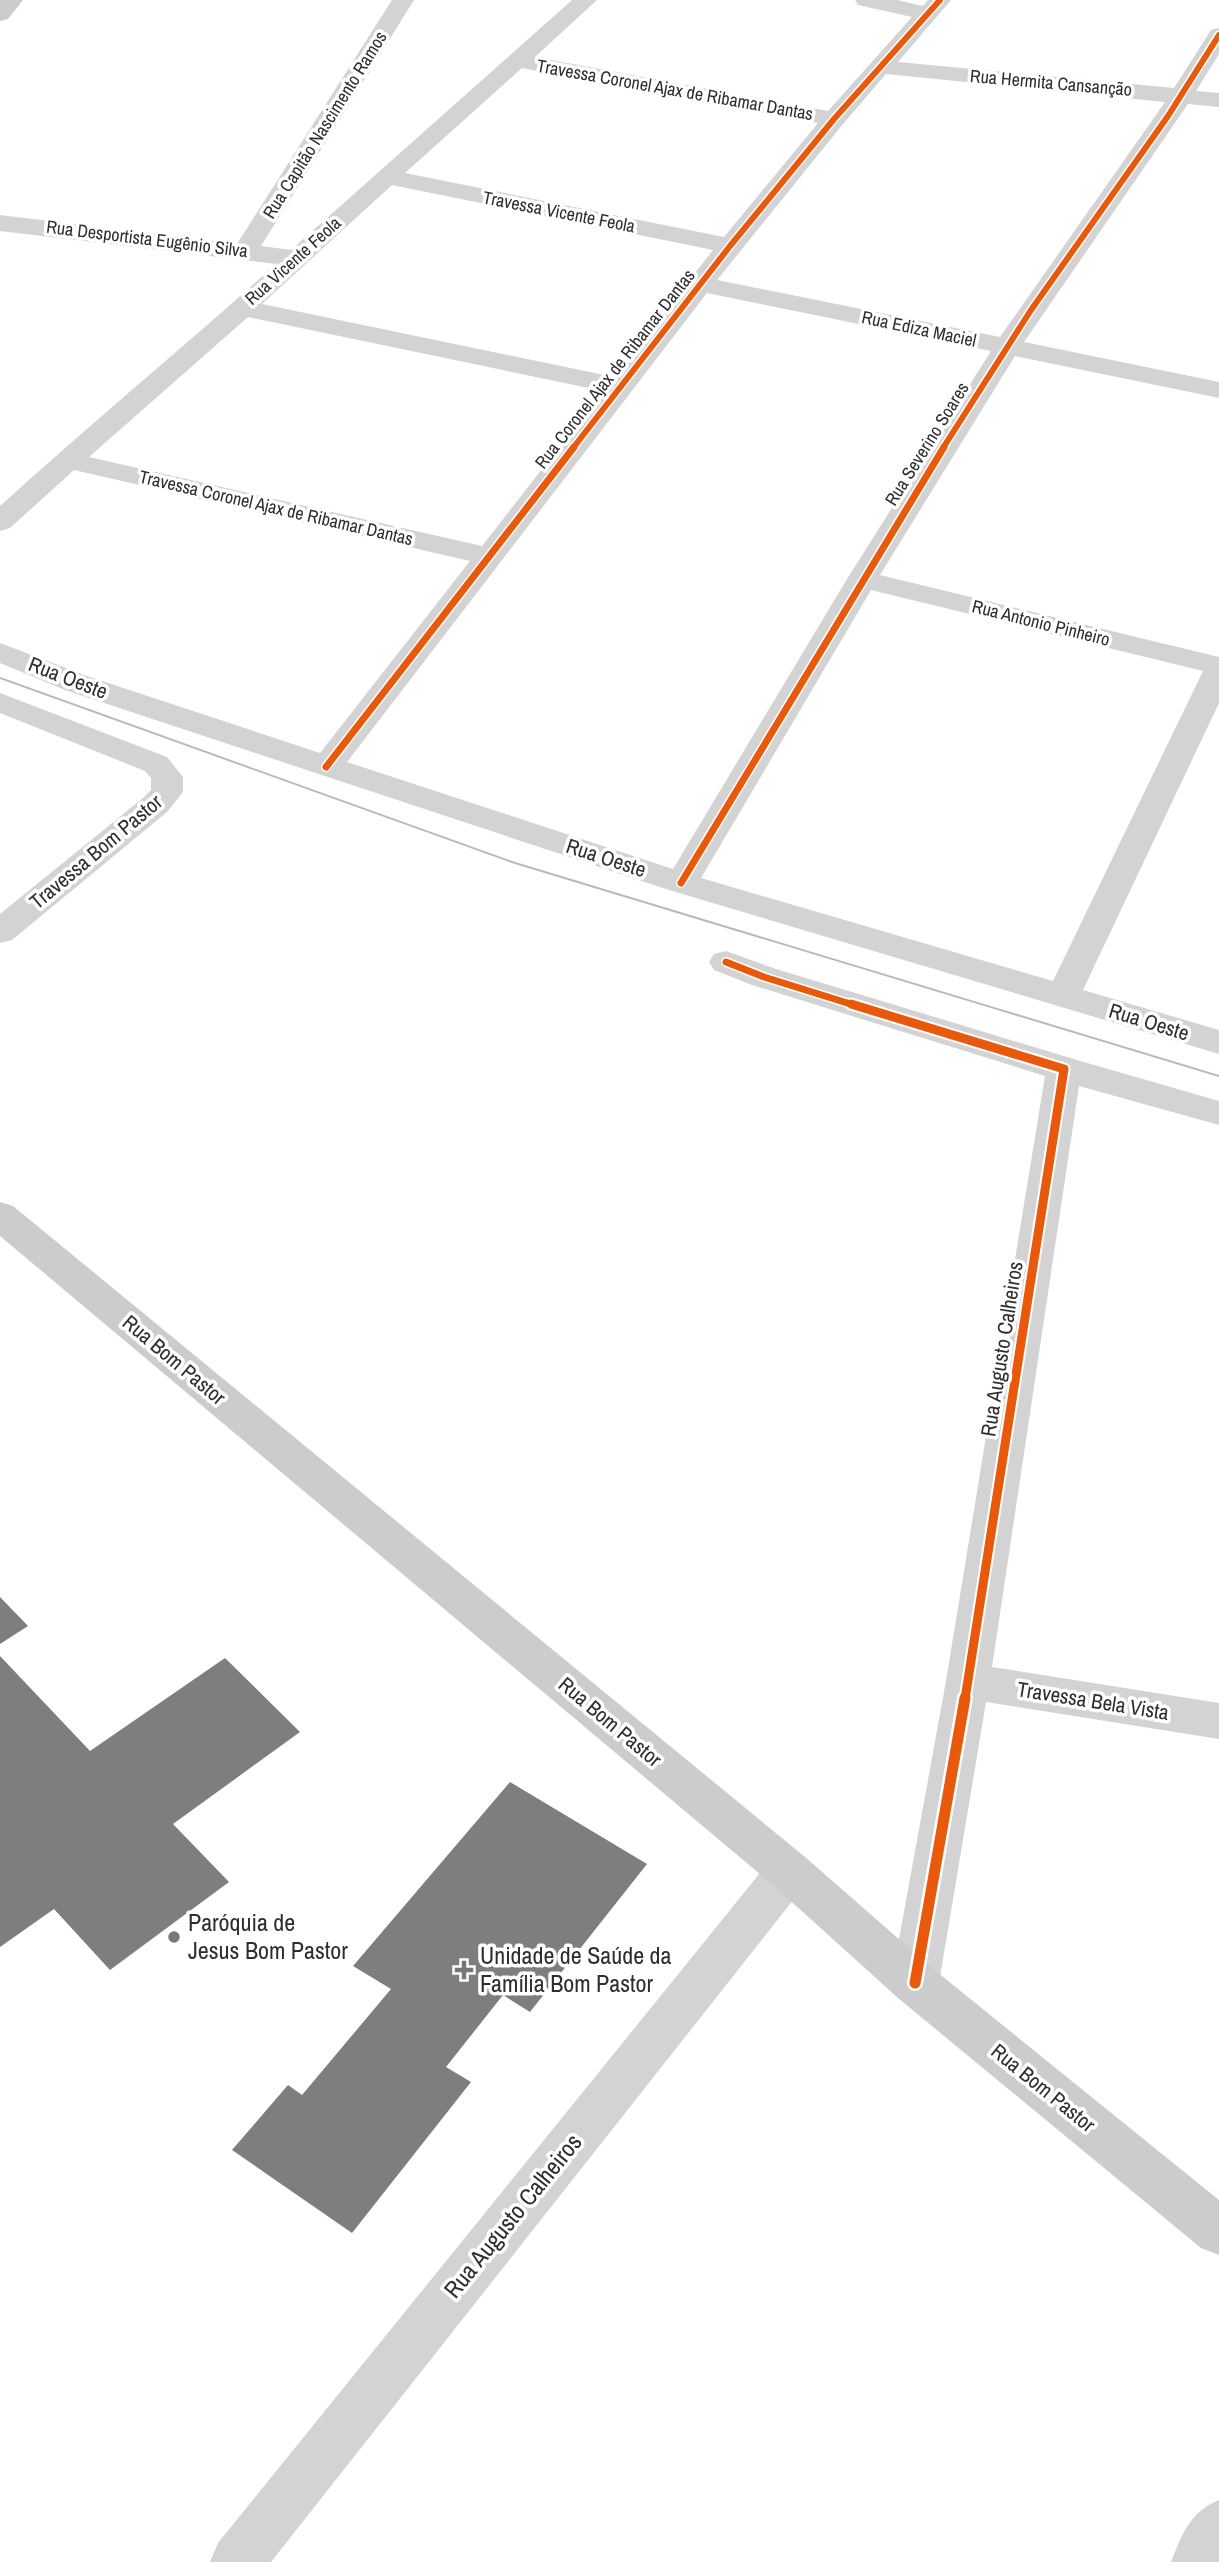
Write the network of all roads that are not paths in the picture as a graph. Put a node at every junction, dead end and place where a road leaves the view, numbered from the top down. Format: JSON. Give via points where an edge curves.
{"nodes":[{"id":1,"x":12,"y":0,"type":"edge"},
{"id":2,"x":403,"y":0,"type":"edge"},
{"id":3,"x":586,"y":0,"type":"edge"},
{"id":4,"x":866,"y":0,"type":"edge"},
{"id":5,"x":935,"y":7,"type":"edge"},
{"id":6,"x":0,"y":14,"type":"edge"},
{"id":7,"x":1219,"y":35,"type":"edge"},
{"id":8,"x":516,"y":60,"type":"junction"},
{"id":9,"x":882,"y":67,"type":"junction"},
{"id":10,"x":1184,"y":96,"type":"junction"},
{"id":11,"x":1219,"y":100,"type":"edge"},
{"id":12,"x":834,"y":119,"type":"junction"},
{"id":13,"x":388,"y":177,"type":"junction"},
{"id":14,"x":0,"y":223,"type":"edge"},
{"id":15,"x":730,"y":246,"type":"junction"},
{"id":16,"x":246,"y":250,"type":"junction"},
{"id":17,"x":294,"y":258,"type":"junction"},
{"id":18,"x":701,"y":285,"type":"junction"},
{"id":19,"x":242,"y":308,"type":"junction"},
{"id":20,"x":1006,"y":347,"type":"junction"},
{"id":21,"x":623,"y":387,"type":"junction"},
{"id":22,"x":1219,"y":390,"type":"edge"},
{"id":23,"x":66,"y":460,"type":"junction"},
{"id":24,"x":0,"y":522,"type":"edge"},
{"id":25,"x":487,"y":556,"type":"junction"},
{"id":26,"x":862,"y":579,"type":"junction"},
{"id":27,"x":0,"y":652,"type":"edge"},
{"id":28,"x":1219,"y":668,"type":"edge"},
{"id":29,"x":0,"y":702,"type":"edge"},
{"id":30,"x":326,"y":767,"type":"junction"},
{"id":31,"x":681,"y":883,"type":"junction"},
{"id":32,"x":0,"y":932,"type":"edge"},
{"id":33,"x":726,"y":962,"type":"dead end"},
{"id":34,"x":1063,"y":996,"type":"junction"},
{"id":35,"x":1219,"y":1042,"type":"edge"},
{"id":36,"x":1064,"y":1069,"type":"junction"},
{"id":37,"x":1219,"y":1113,"type":"edge"},
{"id":38,"x":0,"y":1215,"type":"edge"},
{"id":39,"x":968,"y":1681,"type":"junction"},
{"id":40,"x":1219,"y":1721,"type":"edge"},
{"id":41,"x":789,"y":1871,"type":"junction"},
{"id":42,"x":915,"y":1983,"type":"junction"},
{"id":43,"x":1219,"y":2231,"type":"edge"},
{"id":44,"x":1219,"y":2527,"type":"edge"},
{"id":45,"x":237,"y":2562,"type":"edge"},
{"id":46,"x":1198,"y":2562,"type":"edge"}],
"edges":[{"from":1,"to":6,"type":"main road"},
{"from":2,"to":16,"type":"street","name":"Rua Capitão Nascimento Ramos"},
{"from":3,"to":8,"type":"street","name":"Rua Vicente Feola"},
{"from":4,"to":5,"type":"street"},
{"from":5,"to":9,"type":"street","name":"Rua Coronel Ajax de Ribamar Dantas"},
{"from":7,"to":10,"type":"street","name":"Rua Severino Soares"},
{"from":8,"to":12,"type":"street","name":"Travessa Coronel Ajax de Ribamar Dantas"},
{"from":8,"to":13,"type":"street","name":"Rua Vicente Feola"},
{"from":9,"to":10,"type":"street","name":"Rua Hermita Cansanção"},
{"from":9,"to":12,"type":"street","name":"Rua Coronel Ajax de Ribamar Dantas"},
{"from":10,"to":11,"type":"street","name":"Rua Hermita Cansanção"},
{"from":10,"to":20,"type":"street","name":"Rua Severino Soares"},
{"from":12,"to":15,"type":"street","name":"Rua Coronel Ajax de Ribamar Dantas"},
{"from":13,"to":15,"type":"street","name":"Travessa Vicente Feola"},
{"from":13,"to":17,"type":"street","name":"Rua Vicente Feola"},
{"from":14,"to":16,"type":"street","name":"Rua Desportista Eugênio Silva"},
{"from":15,"to":18,"type":"street","name":"Rua Coronel Ajax de Ribamar Dantas"},
{"from":16,"to":17,"type":"street","name":"Rua Desportista Eugênio Silva"},
{"from":17,"to":19,"type":"street","name":"Rua Vicente Feola"},
{"from":18,"to":20,"type":"street","name":"Rua Ediza Maciel"},
{"from":18,"to":21,"type":"street","name":"Rua Coronel Ajax de Ribamar Dantas"},
{"from":19,"to":21,"type":"street"},
{"from":19,"to":23,"type":"street","name":"Rua Vicente Feola"},
{"from":20,"to":22,"type":"street","name":"Rua Ediza Maciel"},
{"from":20,"to":26,"type":"street","name":"Rua Severino Soares"},
{"from":21,"to":25,"type":"street","name":"Rua Coronel Ajax de Ribamar Dantas"},
{"from":23,"to":24,"type":"street","name":"Rua Vicente Feola"},
{"from":23,"to":25,"type":"street","name":"Travessa Coronel Ajax de Ribamar Dantas"},
{"from":25,"to":30,"type":"street","name":"Rua Coronel Ajax de Ribamar Dantas"},
{"from":26,"to":28,"type":"street","name":"Rua Antonio Pinheiro"},
{"from":26,"to":31,"type":"street","name":"Rua Severino Soares"},
{"from":27,"to":30,"type":"street","name":"Rua Oeste","via":[[76,683]]},
{"from":28,"to":34,"type":"street"},
{"from":29,"to":32,"type":"street","name":"Travessa Bom Pastor","via":[[156,764],[167,777],[167,792]]},
{"from":30,"to":31,"type":"street","name":"Rua Oeste"},
{"from":31,"to":34,"type":"street","name":"Rua Oeste"},
{"from":33,"to":36,"type":"street"},
{"from":34,"to":35,"type":"street","name":"Rua Oeste"},
{"from":36,"to":37,"type":"street"},
{"from":36,"to":39,"type":"street","name":"Rua Augusto Calheiros"},
{"from":38,"to":41,"type":"main road","name":"Rua Bom Pastor"},
{"from":39,"to":40,"type":"street","name":"Travessa Bela Vista"},
{"from":39,"to":42,"type":"street","name":"Rua Augusto Calheiros"},
{"from":41,"to":42,"type":"main road","name":"Rua Bom Pastor"},
{"from":41,"to":45,"type":"street","name":"Rua Augusto Calheiros"},
{"from":42,"to":43,"type":"main road","name":"Rua Bom Pastor"},
{"from":44,"to":46,"type":"street"}]}
